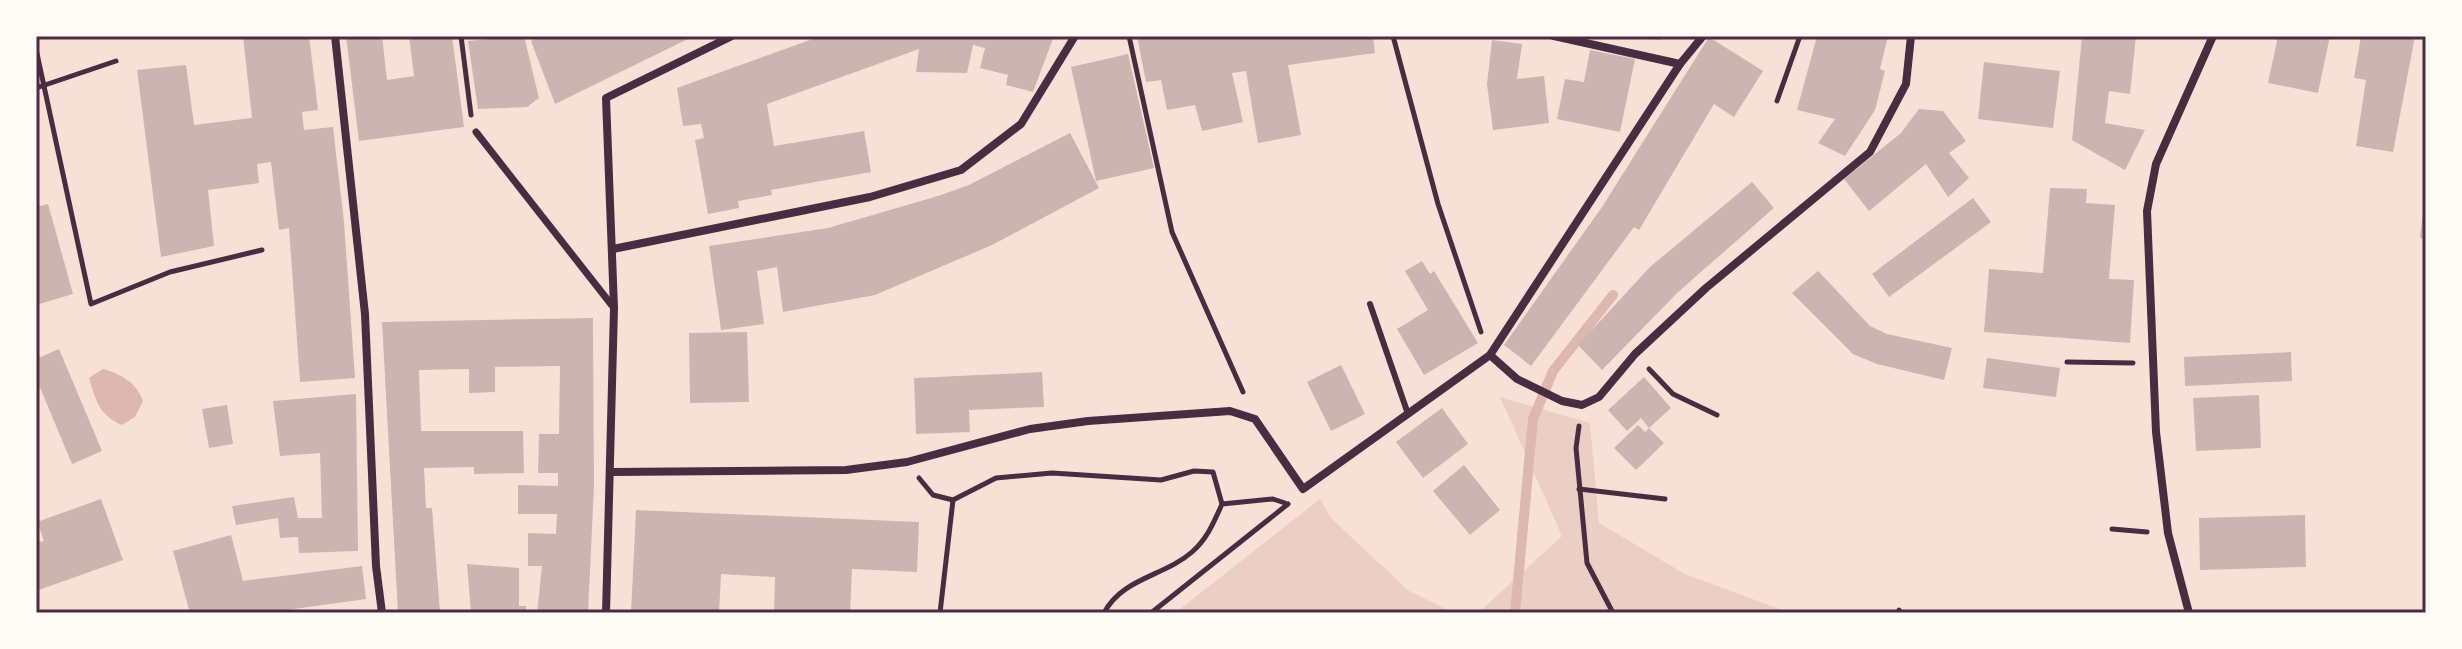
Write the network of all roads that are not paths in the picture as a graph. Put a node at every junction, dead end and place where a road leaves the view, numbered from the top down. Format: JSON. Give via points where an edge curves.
{"nodes":[{"id":1,"x":335,"y":36,"type":"edge"},
{"id":2,"x":732,"y":36,"type":"edge"},
{"id":3,"x":1075,"y":36,"type":"edge"},
{"id":4,"x":1554,"y":36,"type":"edge"},
{"id":5,"x":1703,"y":36,"type":"edge"},
{"id":6,"x":1911,"y":36,"type":"edge"},
{"id":7,"x":2213,"y":36,"type":"edge"},
{"id":8,"x":1680,"y":64,"type":"junction"},
{"id":9,"x":476,"y":132,"type":"road end"},
{"id":10,"x":613,"y":249,"type":"junction"},
{"id":11,"x":1370,"y":304,"type":"dead end"},
{"id":12,"x":614,"y":308,"type":"junction"},
{"id":13,"x":1490,"y":355,"type":"junction"},
{"id":14,"x":1408,"y":414,"type":"junction"},
{"id":15,"x":612,"y":472,"type":"junction"},
{"id":16,"x":382,"y":613,"type":"edge"},
{"id":17,"x":606,"y":613,"type":"edge"},
{"id":18,"x":2189,"y":613,"type":"edge"}],
"edges":[{"from":1,"to":16,"type":"street","via":[[365,314]]},
{"from":2,"to":10,"type":"street","via":[[606,98]]},
{"from":3,"to":10,"type":"street","via":[[1021,124],[961,170],[870,197]]},
{"from":4,"to":8,"type":"street"},
{"from":5,"to":8,"type":"street"},
{"from":6,"to":13,"type":"street","via":[[1906,84],[1870,152],[1706,288],[1635,354],[1599,397],[1582,405],[1562,401],[1517,379]]},
{"from":7,"to":18,"type":"street","via":[[2156,164],[2147,211],[2156,432],[2168,533]]},
{"from":8,"to":13,"type":"street"},
{"from":9,"to":12,"type":"street"},
{"from":10,"to":12,"type":"street"},
{"from":11,"to":14,"type":"lane"},
{"from":12,"to":15,"type":"street"},
{"from":13,"to":14,"type":"street"},
{"from":14,"to":15,"type":"street","via":[[1303,489],[1255,419],[1230,411],[1030,429],[907,462],[846,470]]},
{"from":15,"to":17,"type":"street"}]}
